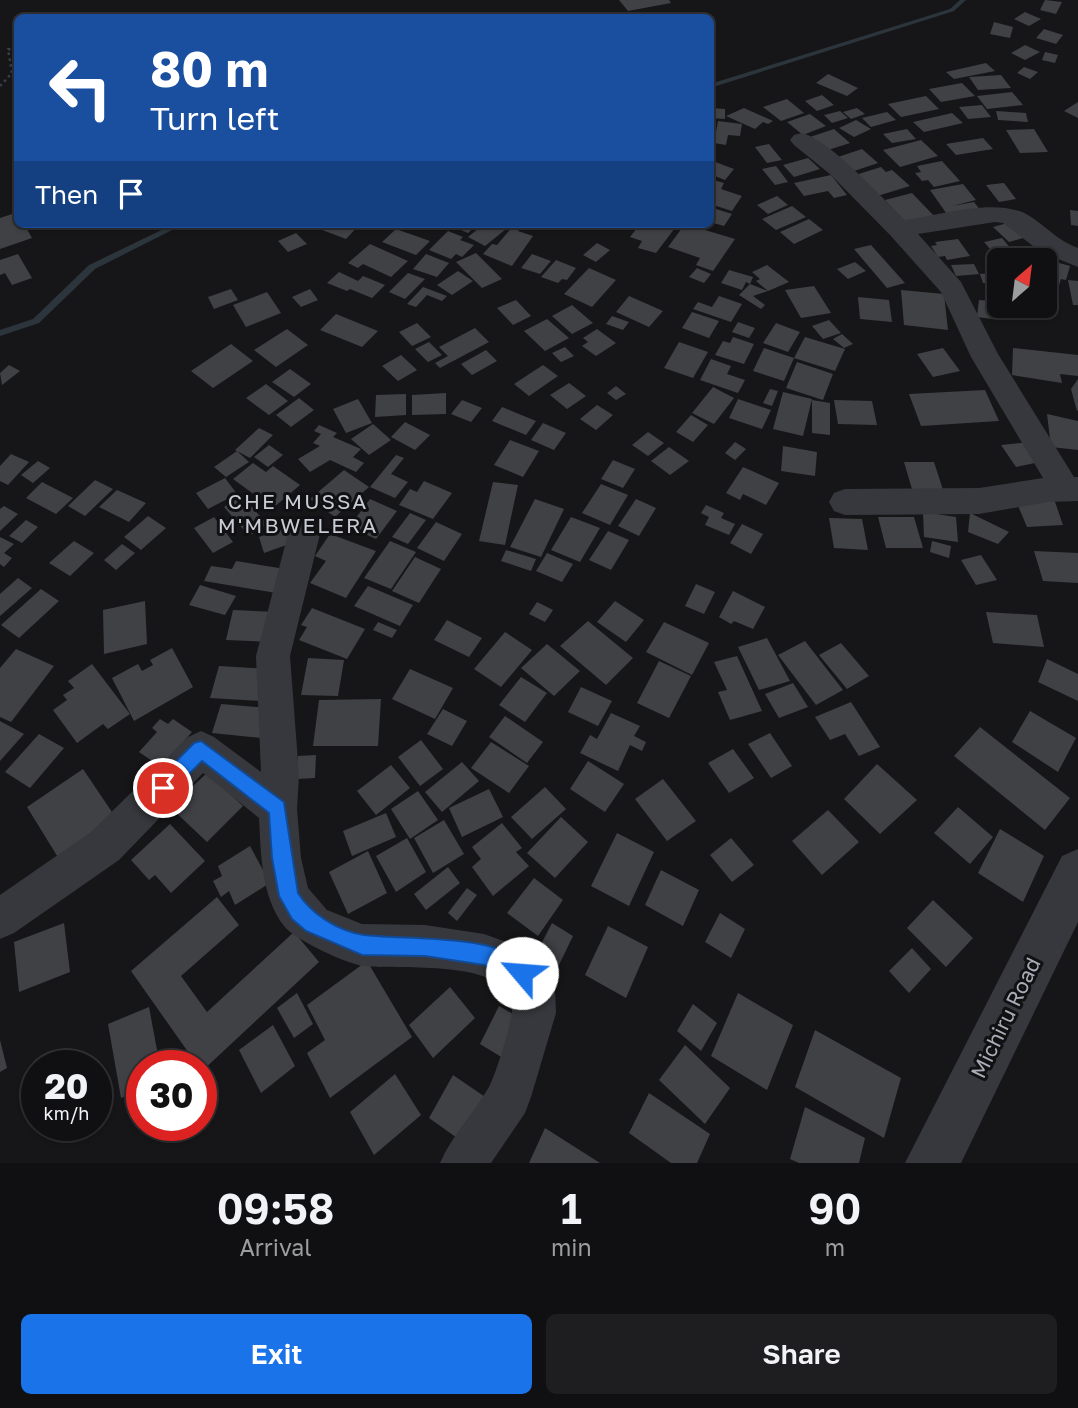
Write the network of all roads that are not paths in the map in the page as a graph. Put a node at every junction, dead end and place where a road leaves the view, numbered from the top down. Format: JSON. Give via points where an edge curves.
{"nodes":[{"id":1,"x":802,"y":139,"type":"dead end"},
{"id":2,"x":900,"y":229,"type":"junction"},
{"id":3,"x":1078,"y":258,"type":"edge"},
{"id":4,"x":1072,"y":489,"type":"edge"},
{"id":5,"x":845,"y":502,"type":"dead end"},
{"id":6,"x":305,"y":530,"type":"dead end"},
{"id":7,"x":278,"y":809,"type":"junction"},
{"id":8,"x":1074,"y":889,"type":"edge"},
{"id":9,"x":0,"y":919,"type":"edge"},
{"id":10,"x":463,"y":1163,"type":"edge"},
{"id":11,"x":932,"y":1163,"type":"edge"}],
"edges":[{"from":1,"to":2,"type":"street"},
{"from":2,"to":3,"type":"street","via":[[995,214],[1010,216],[1024,221],[1049,246]]},
{"from":2,"to":4,"type":"street","via":[[951,288],[985,357]]},
{"from":4,"to":5,"type":"street","via":[[979,501]]},
{"from":6,"to":7,"type":"street","via":[[274,656]]},
{"from":7,"to":9,"type":"street","via":[[201,749],[105,846]]},
{"from":7,"to":10,"type":"street","via":[[289,896],[313,925],[362,945],[425,946],[484,955],[509,964],[529,980],[534,1013],[509,1097]]},
{"from":8,"to":11,"type":"street","name":"Michiru Road"}]}
